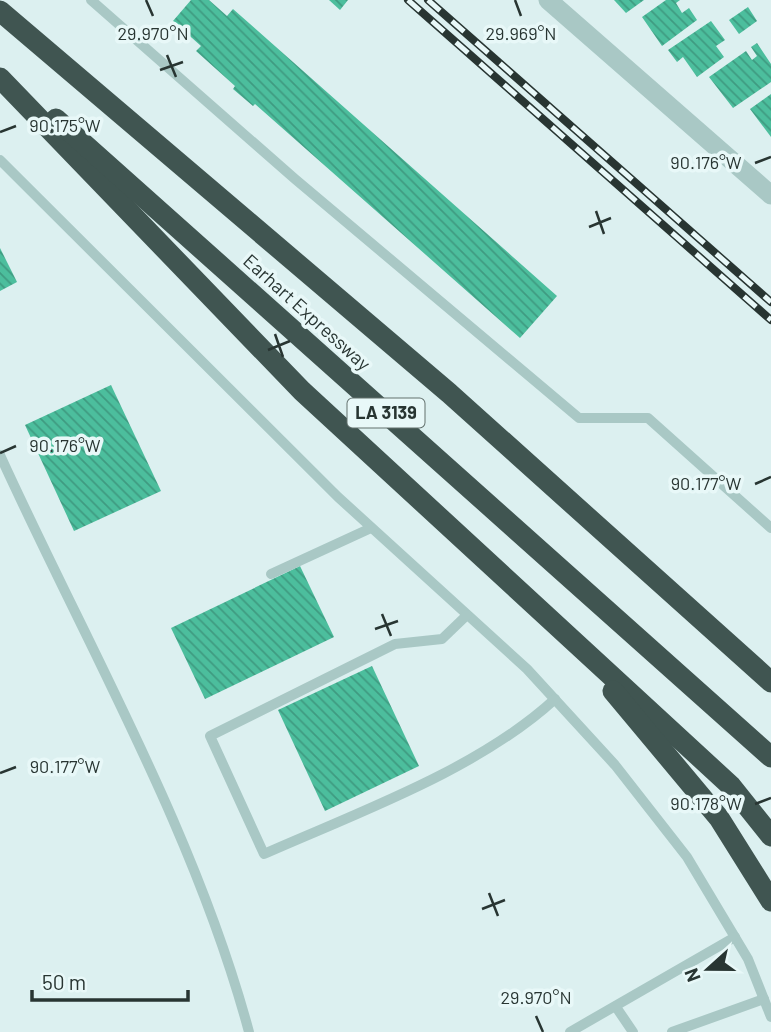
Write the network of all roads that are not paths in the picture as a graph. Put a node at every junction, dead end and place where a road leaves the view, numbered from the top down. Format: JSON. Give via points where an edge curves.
{"nodes":[{"id":1,"x":90,"y":0,"type":"edge"},
{"id":2,"x":548,"y":0,"type":"edge"},
{"id":3,"x":0,"y":11,"type":"edge"},
{"id":4,"x":0,"y":68,"type":"edge"},
{"id":5,"x":0,"y":78,"type":"edge"},
{"id":6,"x":0,"y":160,"type":"edge"},
{"id":7,"x":771,"y":195,"type":"edge"},
{"id":8,"x":0,"y":454,"type":"edge"},
{"id":9,"x":371,"y":528,"type":"junction"},
{"id":10,"x":771,"y":528,"type":"edge"},
{"id":11,"x":271,"y":573,"type":"dead end"},
{"id":12,"x":467,"y":615,"type":"junction"},
{"id":13,"x":556,"y":622,"type":"junction"},
{"id":14,"x":771,"y":682,"type":"edge"},
{"id":15,"x":555,"y":699,"type":"junction"},
{"id":16,"x":771,"y":757,"type":"edge"},
{"id":17,"x":771,"y":836,"type":"edge"},
{"id":18,"x":771,"y":901,"type":"edge"},
{"id":19,"x":735,"y":937,"type":"junction"},
{"id":20,"x":764,"y":999,"type":"junction"},
{"id":21,"x":616,"y":1007,"type":"junction"},
{"id":22,"x":771,"y":1017,"type":"edge"},
{"id":23,"x":249,"y":1032,"type":"edge"},
{"id":24,"x":570,"y":1032,"type":"edge"},
{"id":25,"x":633,"y":1032,"type":"edge"},
{"id":26,"x":672,"y":1032,"type":"edge"}],
"edges":[{"from":1,"to":10,"type":"lane","via":[[579,418],[648,418]]},
{"from":2,"to":7,"type":"street"},
{"from":3,"to":14,"type":"highway","name":"Earhart Expressway","number":"LA 3139","via":[[449,393]]},
{"from":4,"to":16,"type":"highway","name":"Earhart Expressway","number":"LA 3139"},
{"from":5,"to":13,"type":"highway","via":[[302,391]]},
{"from":6,"to":9,"type":"lane"},
{"from":8,"to":23,"type":"lane","via":[[184,845],[229,957]]},
{"from":9,"to":11,"type":"lane"},
{"from":9,"to":12,"type":"lane"},
{"from":12,"to":15,"type":"lane"},
{"from":12,"to":15,"type":"lane","via":[[442,639],[395,644],[210,736],[264,854],[391,798],[506,739]]},
{"from":13,"to":17,"type":"highway","via":[[731,786]]},
{"from":13,"to":18,"type":"highway","via":[[719,818]]},
{"from":15,"to":19,"type":"lane","via":[[615,765],[687,858]]},
{"from":19,"to":20,"type":"lane"},
{"from":19,"to":21,"type":"lane"},
{"from":20,"to":22,"type":"lane"},
{"from":20,"to":26,"type":"lane"},
{"from":21,"to":24,"type":"lane"},
{"from":21,"to":25,"type":"lane"}]}
